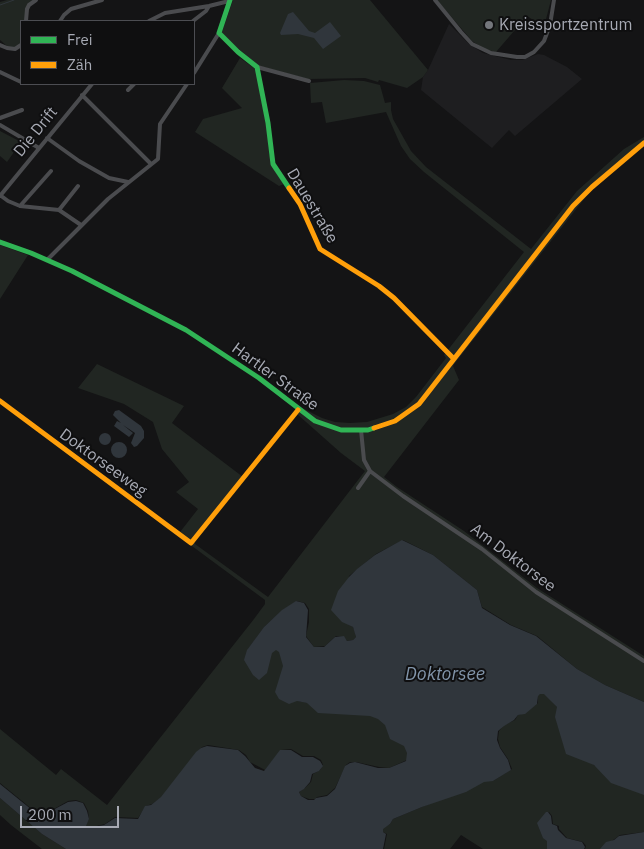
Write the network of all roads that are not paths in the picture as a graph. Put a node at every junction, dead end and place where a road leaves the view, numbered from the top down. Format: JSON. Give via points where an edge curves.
{"nodes":[{"id":1,"x":36,"y":0,"type":"edge"},
{"id":2,"x":102,"y":0,"type":"edge"},
{"id":3,"x":204,"y":0,"type":"edge"},
{"id":4,"x":230,"y":0,"type":"edge"},
{"id":5,"x":435,"y":0,"type":"edge"},
{"id":6,"x":554,"y":0,"type":"edge"},
{"id":7,"x":207,"y":6,"type":"junction"},
{"id":8,"x":26,"y":20,"type":"edge"},
{"id":9,"x":61,"y":20,"type":"edge"},
{"id":10,"x":151,"y":20,"type":"edge"},
{"id":11,"x":194,"y":20,"type":"edge"},
{"id":12,"x":219,"y":33,"type":"junction"},
{"id":13,"x":0,"y":45,"type":"edge"},
{"id":14,"x":20,"y":46,"type":"edge"},
{"id":15,"x":257,"y":67,"type":"junction"},
{"id":16,"x":195,"y":71,"type":"edge"},
{"id":17,"x":0,"y":72,"type":"edge"},
{"id":18,"x":309,"y":81,"type":"dead end"},
{"id":19,"x":20,"y":82,"type":"edge"},
{"id":20,"x":91,"y":85,"type":"edge"},
{"id":21,"x":133,"y":85,"type":"edge"},
{"id":22,"x":186,"y":85,"type":"edge"},
{"id":23,"x":128,"y":90,"type":"dead end"},
{"id":24,"x":82,"y":95,"type":"junction"},
{"id":25,"x":22,"y":110,"type":"dead end"},
{"id":26,"x":0,"y":118,"type":"edge"},
{"id":27,"x":0,"y":125,"type":"edge"},
{"id":28,"x":47,"y":138,"type":"junction"},
{"id":29,"x":644,"y":144,"type":"edge"},
{"id":30,"x":39,"y":148,"type":"junction"},
{"id":31,"x":151,"y":164,"type":"junction"},
{"id":32,"x":51,"y":171,"type":"dead end"},
{"id":33,"x":128,"y":182,"type":"junction"},
{"id":34,"x":78,"y":186,"type":"dead end"},
{"id":35,"x":0,"y":196,"type":"edge"},
{"id":36,"x":20,"y":206,"type":"junction"},
{"id":37,"x":59,"y":210,"type":"junction"},
{"id":38,"x":81,"y":226,"type":"junction"},
{"id":39,"x":0,"y":242,"type":"edge"},
{"id":40,"x":47,"y":260,"type":"junction"},
{"id":41,"x":454,"y":359,"type":"junction"},
{"id":42,"x":0,"y":401,"type":"edge"},
{"id":43,"x":298,"y":410,"type":"junction"},
{"id":44,"x":361,"y":430,"type":"junction"},
{"id":45,"x":370,"y":471,"type":"junction"},
{"id":46,"x":358,"y":488,"type":"dead end"},
{"id":47,"x":644,"y":661,"type":"edge"}],
"edges":[{"from":1,"to":8,"type":"street","via":[[27,9]]},
{"from":2,"to":9,"type":"street","via":[[71,10]]},
{"from":3,"to":7,"type":"street"},
{"from":4,"to":7,"type":"street"},
{"from":4,"to":12,"type":"street"},
{"from":5,"to":6,"type":"street","via":[[472,44],[500,56],[517,57],[525,57],[540,47],[548,33]]},
{"from":7,"to":10,"type":"street","via":[[165,13]]},
{"from":7,"to":11,"type":"street","via":[[206,11]]},
{"from":12,"to":15,"type":"street"},
{"from":12,"to":16,"type":"street"},
{"from":13,"to":14,"type":"street","via":[[15,49]]},
{"from":15,"to":18,"type":"street"},
{"from":15,"to":41,"type":"street","name":"Dauestraße","via":[[273,164],[300,204],[320,249],[394,298]]},
{"from":17,"to":19,"type":"street"},
{"from":20,"to":24,"type":"street","name":"Die Drift"},
{"from":21,"to":23,"type":"street"},
{"from":22,"to":31,"type":"street","via":[[160,124],[158,159]]},
{"from":24,"to":28,"type":"street","name":"Die Drift"},
{"from":24,"to":31,"type":"street"},
{"from":25,"to":26,"type":"street"},
{"from":27,"to":30,"type":"street"},
{"from":28,"to":30,"type":"street","name":"Die Drift"},
{"from":28,"to":33,"type":"street","via":[[109,178]]},
{"from":29,"to":41,"type":"street","name":"Hartler Straße","via":[[592,186],[573,206]]},
{"from":30,"to":35,"type":"street","name":"Die Drift"},
{"from":31,"to":33,"type":"street"},
{"from":32,"to":36,"type":"street"},
{"from":33,"to":38,"type":"street"},
{"from":34,"to":37,"type":"street"},
{"from":35,"to":36,"type":"street"},
{"from":36,"to":37,"type":"street"},
{"from":37,"to":38,"type":"street"},
{"from":38,"to":40,"type":"street"},
{"from":39,"to":40,"type":"street","name":"Hartler Straße"},
{"from":40,"to":43,"type":"street","name":"Hartler Straße","via":[[186,330],[259,378]]},
{"from":41,"to":44,"type":"street","name":"Hartler Straße","via":[[412,411],[387,424]]},
{"from":42,"to":43,"type":"street","name":"Doktorseeweg","via":[[191,543]]},
{"from":43,"to":44,"type":"street","name":"Hartler Straße","via":[[332,428]]},
{"from":44,"to":45,"type":"street","via":[[364,460]]},
{"from":45,"to":46,"type":"street"},
{"from":45,"to":47,"type":"street","name":"Am Doktorsee","via":[[482,548],[536,592]]}]}
